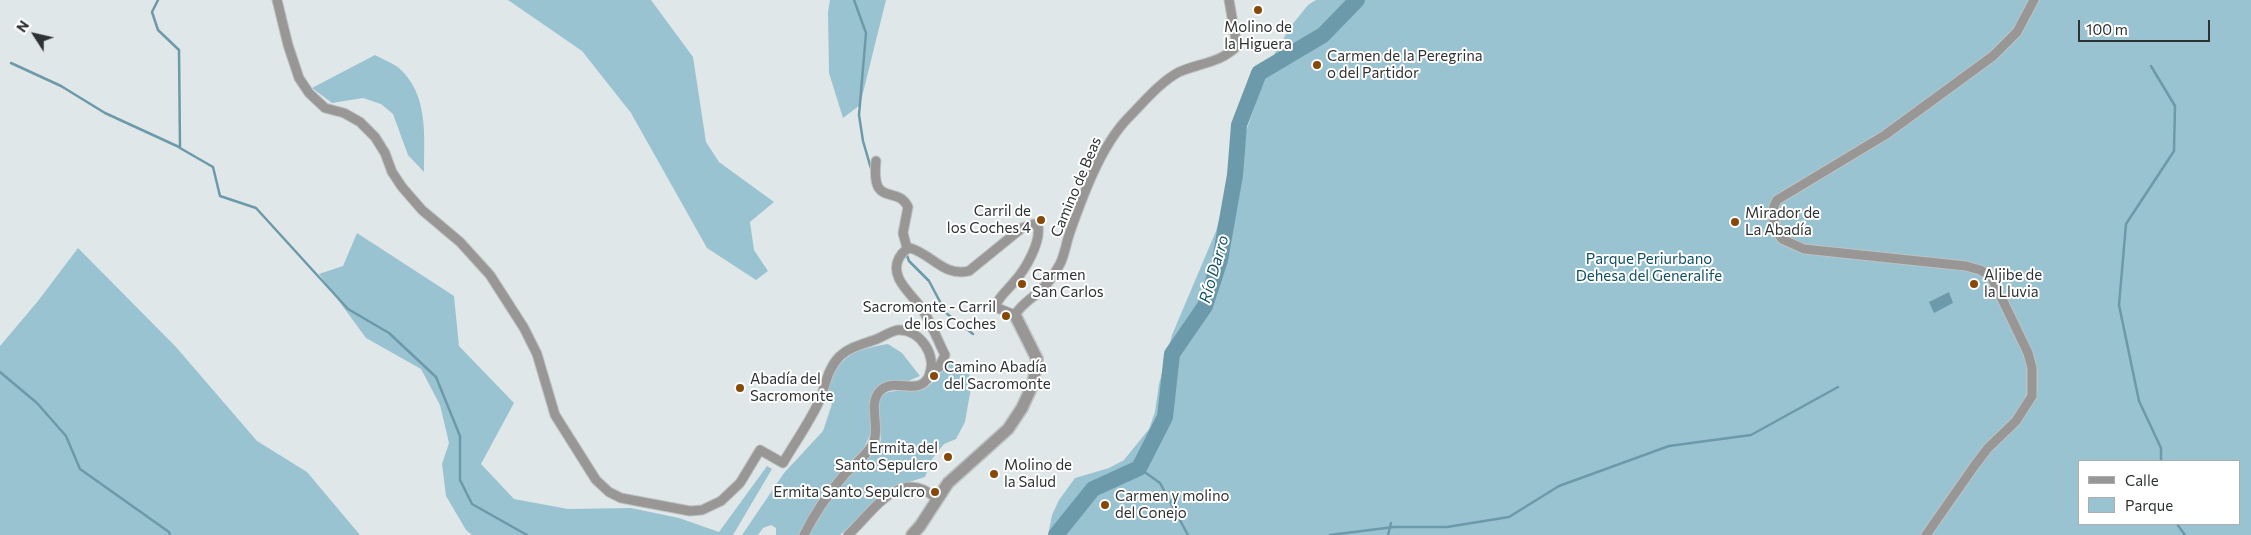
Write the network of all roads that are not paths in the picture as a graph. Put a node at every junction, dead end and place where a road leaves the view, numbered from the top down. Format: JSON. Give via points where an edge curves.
{"nodes":[{"id":1,"x":277,"y":0,"type":"edge"},
{"id":2,"x":1228,"y":0,"type":"edge"},
{"id":3,"x":2034,"y":0,"type":"edge"},
{"id":4,"x":876,"y":162,"type":"dead end"},
{"id":5,"x":907,"y":248,"type":"junction"},
{"id":6,"x":1015,"y":315,"type":"junction"},
{"id":7,"x":930,"y":372,"type":"junction"},
{"id":8,"x":937,"y":499,"type":"junction"},
{"id":9,"x":804,"y":535,"type":"edge"},
{"id":10,"x":848,"y":535,"type":"edge"},
{"id":11,"x":912,"y":535,"type":"edge"},
{"id":12,"x":1926,"y":535,"type":"edge"}],
"edges":[{"from":1,"to":7,"type":"street","via":[[288,45],[308,94],[325,108],[360,122],[385,153],[402,187],[490,275],[537,354],[555,415],[596,480],[609,492],[621,498],[690,511],[702,510],[721,501],[740,482],[760,450],[782,463],[821,398],[827,375],[835,362],[861,343],[896,330],[911,333],[930,352]]},
{"from":2,"to":6,"type":"street","name":"Camino de Beas","via":[[1237,46],[1231,53],[1173,76],[1118,129],[1103,152],[1075,216],[1060,264],[1049,282]]},
{"from":3,"to":12,"type":"street","via":[[2017,32],[1994,56],[1885,135],[1794,189],[1777,200],[1774,206],[1777,232],[1782,239],[1804,249],[1980,270],[1991,276],[2010,315],[2032,368],[2032,396],[2016,421],[1975,465]]},
{"from":4,"to":5,"type":"street","via":[[876,183],[880,190],[903,200],[908,207],[903,233]]},
{"from":5,"to":6,"type":"street","via":[[947,270],[960,273],[978,265],[1022,228],[1029,224],[1038,226],[1030,258],[997,301],[996,307]]},
{"from":5,"to":7,"type":"street","via":[[898,260],[898,276],[924,312],[945,355],[940,367]]},
{"from":6,"to":8,"type":"street","via":[[1037,358],[1033,384],[1008,429],[952,479]]},
{"from":7,"to":9,"type":"street","via":[[926,380],[917,386],[889,386],[880,391],[875,402],[874,441],[828,496]]},
{"from":8,"to":10,"type":"street","via":[[915,486],[899,488]]},
{"from":8,"to":11,"type":"street"}]}
